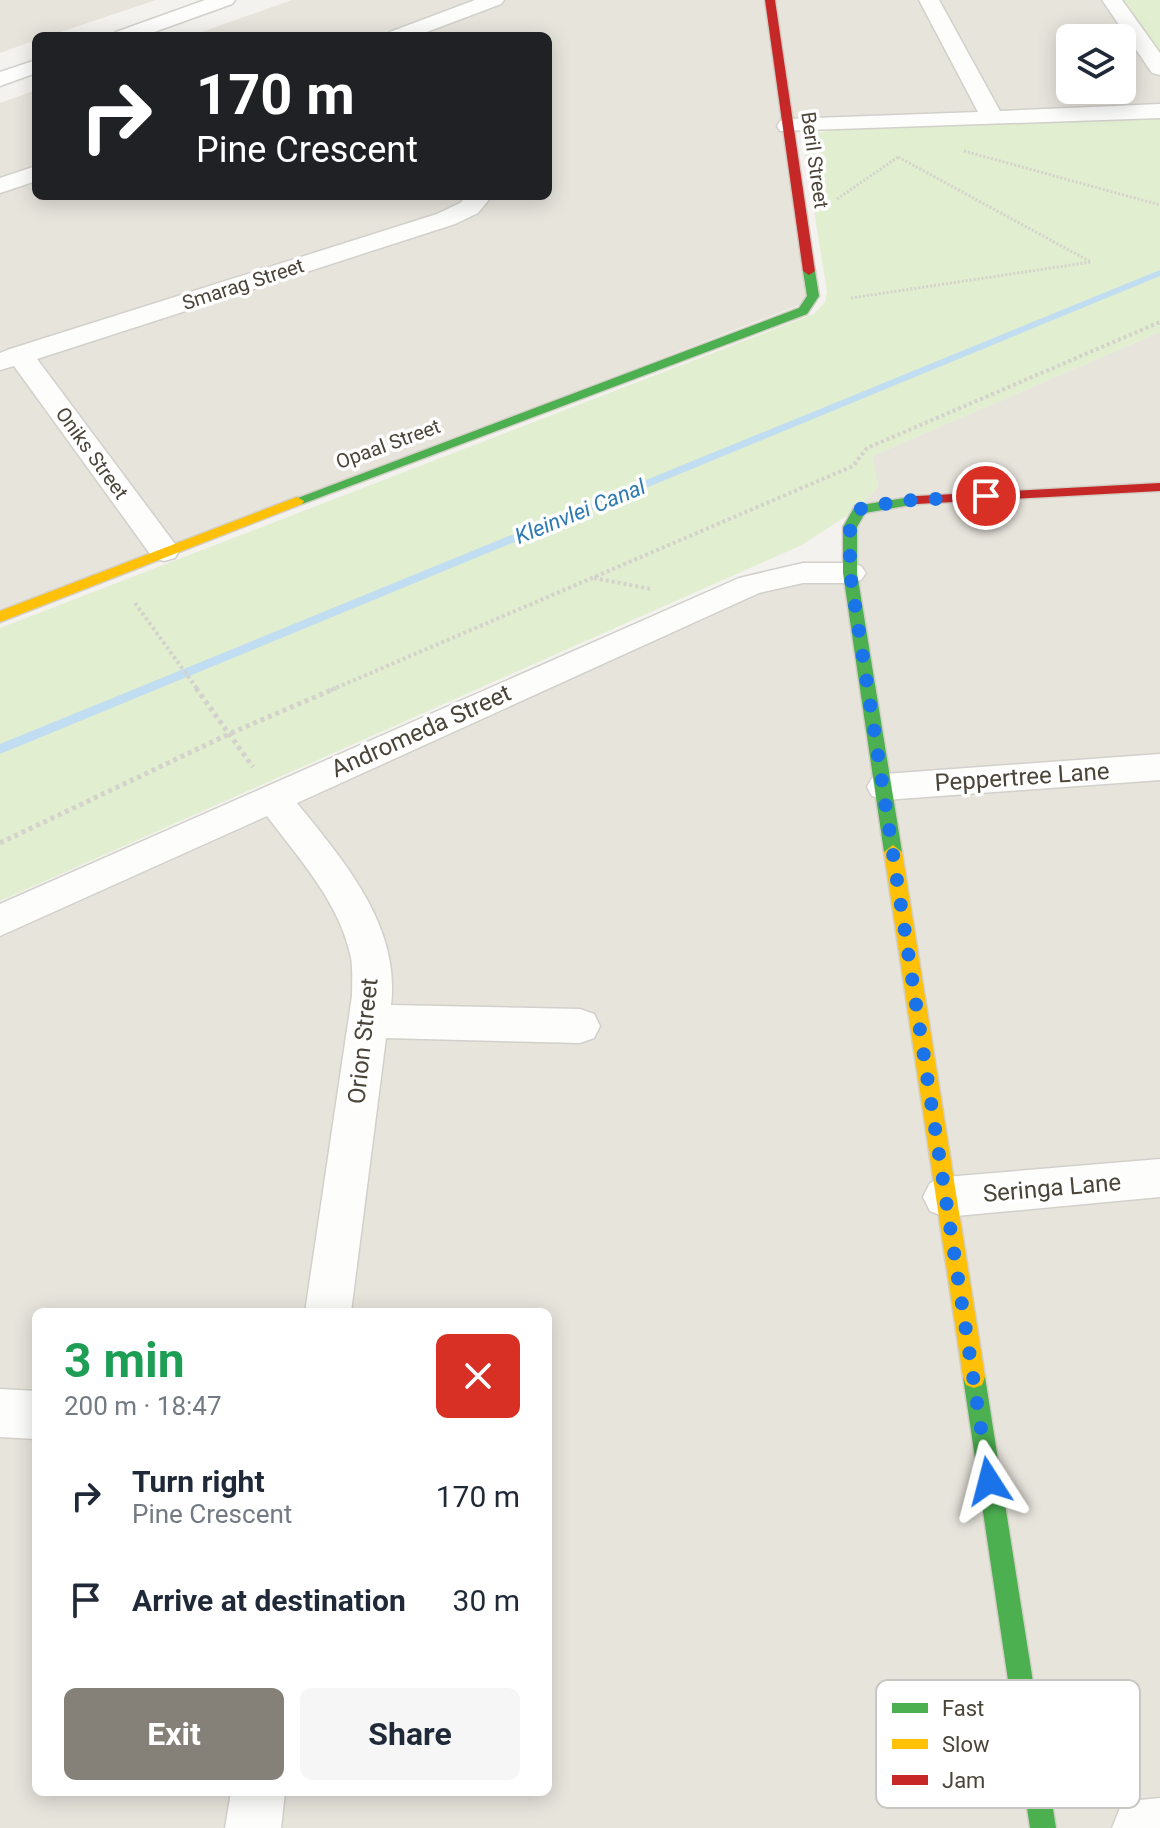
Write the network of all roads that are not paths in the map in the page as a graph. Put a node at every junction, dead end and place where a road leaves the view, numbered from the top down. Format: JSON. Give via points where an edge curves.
{"nodes":[{"id":1,"x":225,"y":0,"type":"edge"},
{"id":2,"x":494,"y":0,"type":"edge"},
{"id":3,"x":770,"y":0,"type":"edge"},
{"id":4,"x":929,"y":0,"type":"edge"},
{"id":5,"x":1112,"y":0,"type":"edge"},
{"id":6,"x":134,"y":32,"type":"edge"},
{"id":7,"x":414,"y":32,"type":"edge"},
{"id":8,"x":32,"y":67,"type":"edge"},
{"id":9,"x":1160,"y":68,"type":"edge"},
{"id":10,"x":0,"y":79,"type":"edge"},
{"id":11,"x":1160,"y":111,"type":"edge"},
{"id":12,"x":993,"y":118,"type":"junction"},
{"id":13,"x":788,"y":126,"type":"junction"},
{"id":14,"x":32,"y":174,"type":"edge"},
{"id":15,"x":0,"y":186,"type":"edge"},
{"id":16,"x":476,"y":200,"type":"edge"},
{"id":17,"x":792,"y":316,"type":"joint"},
{"id":18,"x":10,"y":358,"type":"edge"},
{"id":19,"x":1160,"y":487,"type":"edge"},
{"id":20,"x":164,"y":551,"type":"junction"},
{"id":21,"x":850,"y":573,"type":"junction"},
{"id":22,"x":0,"y":617,"type":"edge"},
{"id":23,"x":1160,"y":767,"type":"edge"},
{"id":24,"x":885,"y":787,"type":"junction"},
{"id":25,"x":273,"y":798,"type":"junction"},
{"id":26,"x":0,"y":921,"type":"edge"},
{"id":27,"x":369,"y":1021,"type":"junction"},
{"id":28,"x":580,"y":1026,"type":"dead end"},
{"id":29,"x":1160,"y":1178,"type":"edge"},
{"id":30,"x":945,"y":1197,"type":"junction"},
{"id":31,"x":329,"y":1308,"type":"edge"},
{"id":32,"x":0,"y":1413,"type":"edge"},
{"id":33,"x":32,"y":1415,"type":"edge"},
{"id":34,"x":1020,"y":1680,"type":"edge"},
{"id":35,"x":257,"y":1796,"type":"edge"},
{"id":36,"x":1040,"y":1808,"type":"edge"},
{"id":37,"x":1160,"y":1826,"type":"edge"},
{"id":38,"x":253,"y":1828,"type":"edge"},
{"id":39,"x":1043,"y":1828,"type":"edge"},
{"id":40,"x":1140,"y":1828,"type":"edge"}],
"edges":[{"from":1,"to":6,"type":"street"},
{"from":2,"to":7,"type":"street"},
{"from":3,"to":13,"type":"street","name":"Beril Street"},
{"from":4,"to":12,"type":"street"},
{"from":5,"to":9,"type":"street"},
{"from":8,"to":10,"type":"street"},
{"from":11,"to":12,"type":"street"},
{"from":12,"to":13,"type":"street","via":[[925,131]]},
{"from":13,"to":17,"type":"street","name":"Beril Street","via":[[813,296]]},
{"from":14,"to":15,"type":"street"},
{"from":16,"to":18,"type":"street","name":"Smarag Street","via":[[446,219]]},
{"from":17,"to":20,"type":"street","name":"Opaal Street"},
{"from":18,"to":20,"type":"street","name":"Oniks Street"},
{"from":19,"to":21,"type":"street","via":[[899,501],[860,509],[850,527]]},
{"from":20,"to":22,"type":"street","name":"Opaal Street"},
{"from":21,"to":24,"type":"street"},
{"from":21,"to":25,"type":"street","name":"Andromeda Street","via":[[803,573],[750,585]]},
{"from":23,"to":24,"type":"street","name":"Peppertree Lane"},
{"from":24,"to":30,"type":"street"},
{"from":25,"to":26,"type":"street","name":"Andromeda Street"},
{"from":25,"to":27,"type":"street","name":"Orion Street","via":[[356,915],[370,958]]},
{"from":27,"to":28,"type":"street"},
{"from":27,"to":31,"type":"street","name":"Orion Street"},
{"from":29,"to":30,"type":"street","name":"Seringa Lane"},
{"from":30,"to":34,"type":"street"},
{"from":32,"to":33,"type":"street"},
{"from":35,"to":38,"type":"street"},
{"from":36,"to":39,"type":"street"},
{"from":37,"to":40,"type":"street"}]}
